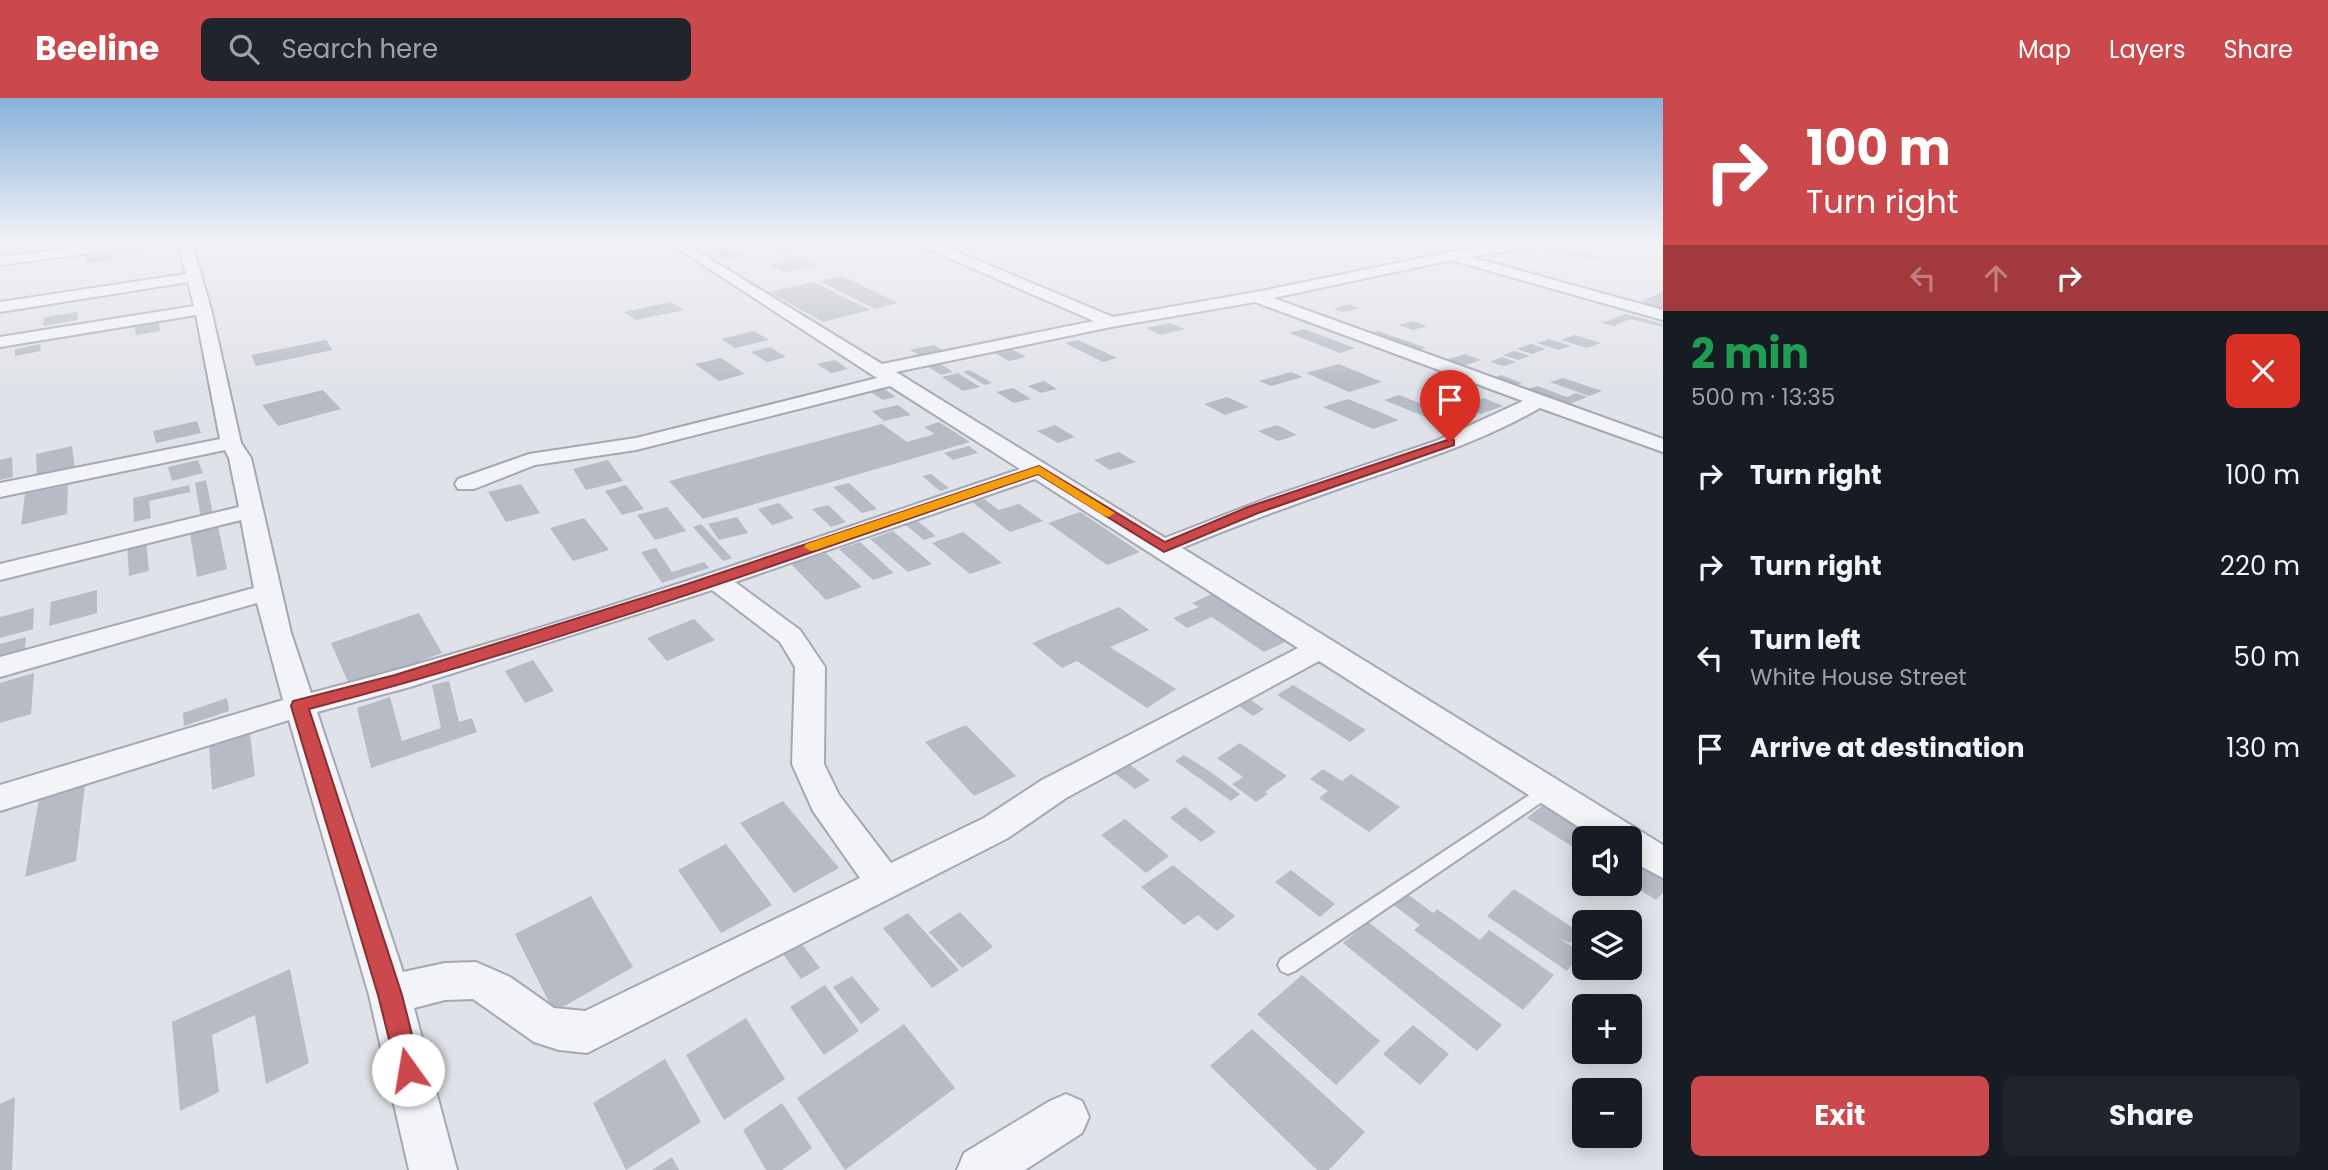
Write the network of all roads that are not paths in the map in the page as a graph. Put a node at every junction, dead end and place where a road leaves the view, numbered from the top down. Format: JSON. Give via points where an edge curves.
{"nodes":[{"id":1,"x":110,"y":290,"type":"edge"},
{"id":2,"x":198,"y":290,"type":"edge"},
{"id":3,"x":752,"y":290,"type":"edge"},
{"id":4,"x":1038,"y":290,"type":"edge"},
{"id":5,"x":1290,"y":290,"type":"edge"},
{"id":6,"x":1572,"y":290,"type":"edge"},
{"id":7,"x":1256,"y":297,"type":"junction"},
{"id":8,"x":0,"y":307,"type":"edge"},
{"id":9,"x":203,"y":309,"type":"junction"},
{"id":10,"x":1663,"y":315,"type":"edge"},
{"id":11,"x":1111,"y":321,"type":"junction"},
{"id":12,"x":0,"y":342,"type":"edge"},
{"id":13,"x":888,"y":374,"type":"junction"},
{"id":14,"x":1538,"y":401,"type":"junction"},
{"id":15,"x":231,"y":443,"type":"junction"},
{"id":16,"x":1663,"y":446,"type":"edge"},
{"id":17,"x":1039,"y":470,"type":"junction"},
{"id":18,"x":466,"y":484,"type":"dead end"},
{"id":19,"x":0,"y":490,"type":"edge"},
{"id":20,"x":251,"y":511,"type":"junction"},
{"id":21,"x":1164,"y":547,"type":"junction"},
{"id":22,"x":0,"y":572,"type":"edge"},
{"id":23,"x":716,"y":580,"type":"junction"},
{"id":24,"x":268,"y":592,"type":"junction"},
{"id":25,"x":1322,"y":647,"type":"junction"},
{"id":26,"x":0,"y":667,"type":"edge"},
{"id":27,"x":300,"y":706,"type":"junction"},
{"id":28,"x":1546,"y":790,"type":"junction"},
{"id":29,"x":0,"y":798,"type":"edge"},
{"id":30,"x":1604,"y":826,"type":"edge"},
{"id":31,"x":1642,"y":850,"type":"edge"},
{"id":32,"x":1663,"y":863,"type":"edge"},
{"id":33,"x":885,"y":883,"type":"junction"},
{"id":34,"x":1288,"y":965,"type":"dead end"},
{"id":35,"x":390,"y":995,"type":"junction"},
{"id":36,"x":1066,"y":1117,"type":"dead end"},
{"id":37,"x":433,"y":1170,"type":"edge"},
{"id":38,"x":981,"y":1170,"type":"edge"}],
"edges":[{"from":1,"to":8,"type":"street"},
{"from":2,"to":9,"type":"street"},
{"from":3,"to":13,"type":"street"},
{"from":4,"to":11,"type":"street"},
{"from":5,"to":7,"type":"street"},
{"from":6,"to":10,"type":"street"},
{"from":7,"to":11,"type":"street"},
{"from":7,"to":14,"type":"street"},
{"from":9,"to":12,"type":"street"},
{"from":9,"to":15,"type":"street"},
{"from":11,"to":13,"type":"street"},
{"from":13,"to":17,"type":"street"},
{"from":13,"to":18,"type":"street","via":[[636,444],[529,460]]},
{"from":14,"to":16,"type":"street"},
{"from":14,"to":21,"type":"street","via":[[1515,416],[1428,451],[1253,510]]},
{"from":15,"to":19,"type":"street"},
{"from":15,"to":20,"type":"street","via":[[240,458]]},
{"from":17,"to":21,"type":"street"},
{"from":17,"to":23,"type":"street"},
{"from":20,"to":22,"type":"street"},
{"from":20,"to":24,"type":"street"},
{"from":21,"to":25,"type":"street"},
{"from":23,"to":27,"type":"street","via":[[399,680]]},
{"from":23,"to":33,"type":"street","via":[[790,636],[810,667],[808,764],[825,802]]},
{"from":24,"to":26,"type":"street"},
{"from":24,"to":27,"type":"street"},
{"from":25,"to":28,"type":"street"},
{"from":25,"to":33,"type":"street","via":[[1054,789],[996,828]]},
{"from":27,"to":29,"type":"street"},
{"from":27,"to":35,"type":"street"},
{"from":28,"to":30,"type":"street"},
{"from":28,"to":34,"type":"lane"},
{"from":31,"to":32,"type":"street"},
{"from":33,"to":35,"type":"street","via":[[587,1032],[547,1027],[510,999],[474,980]]},
{"from":35,"to":37,"type":"street"},
{"from":36,"to":38,"type":"street"}]}
